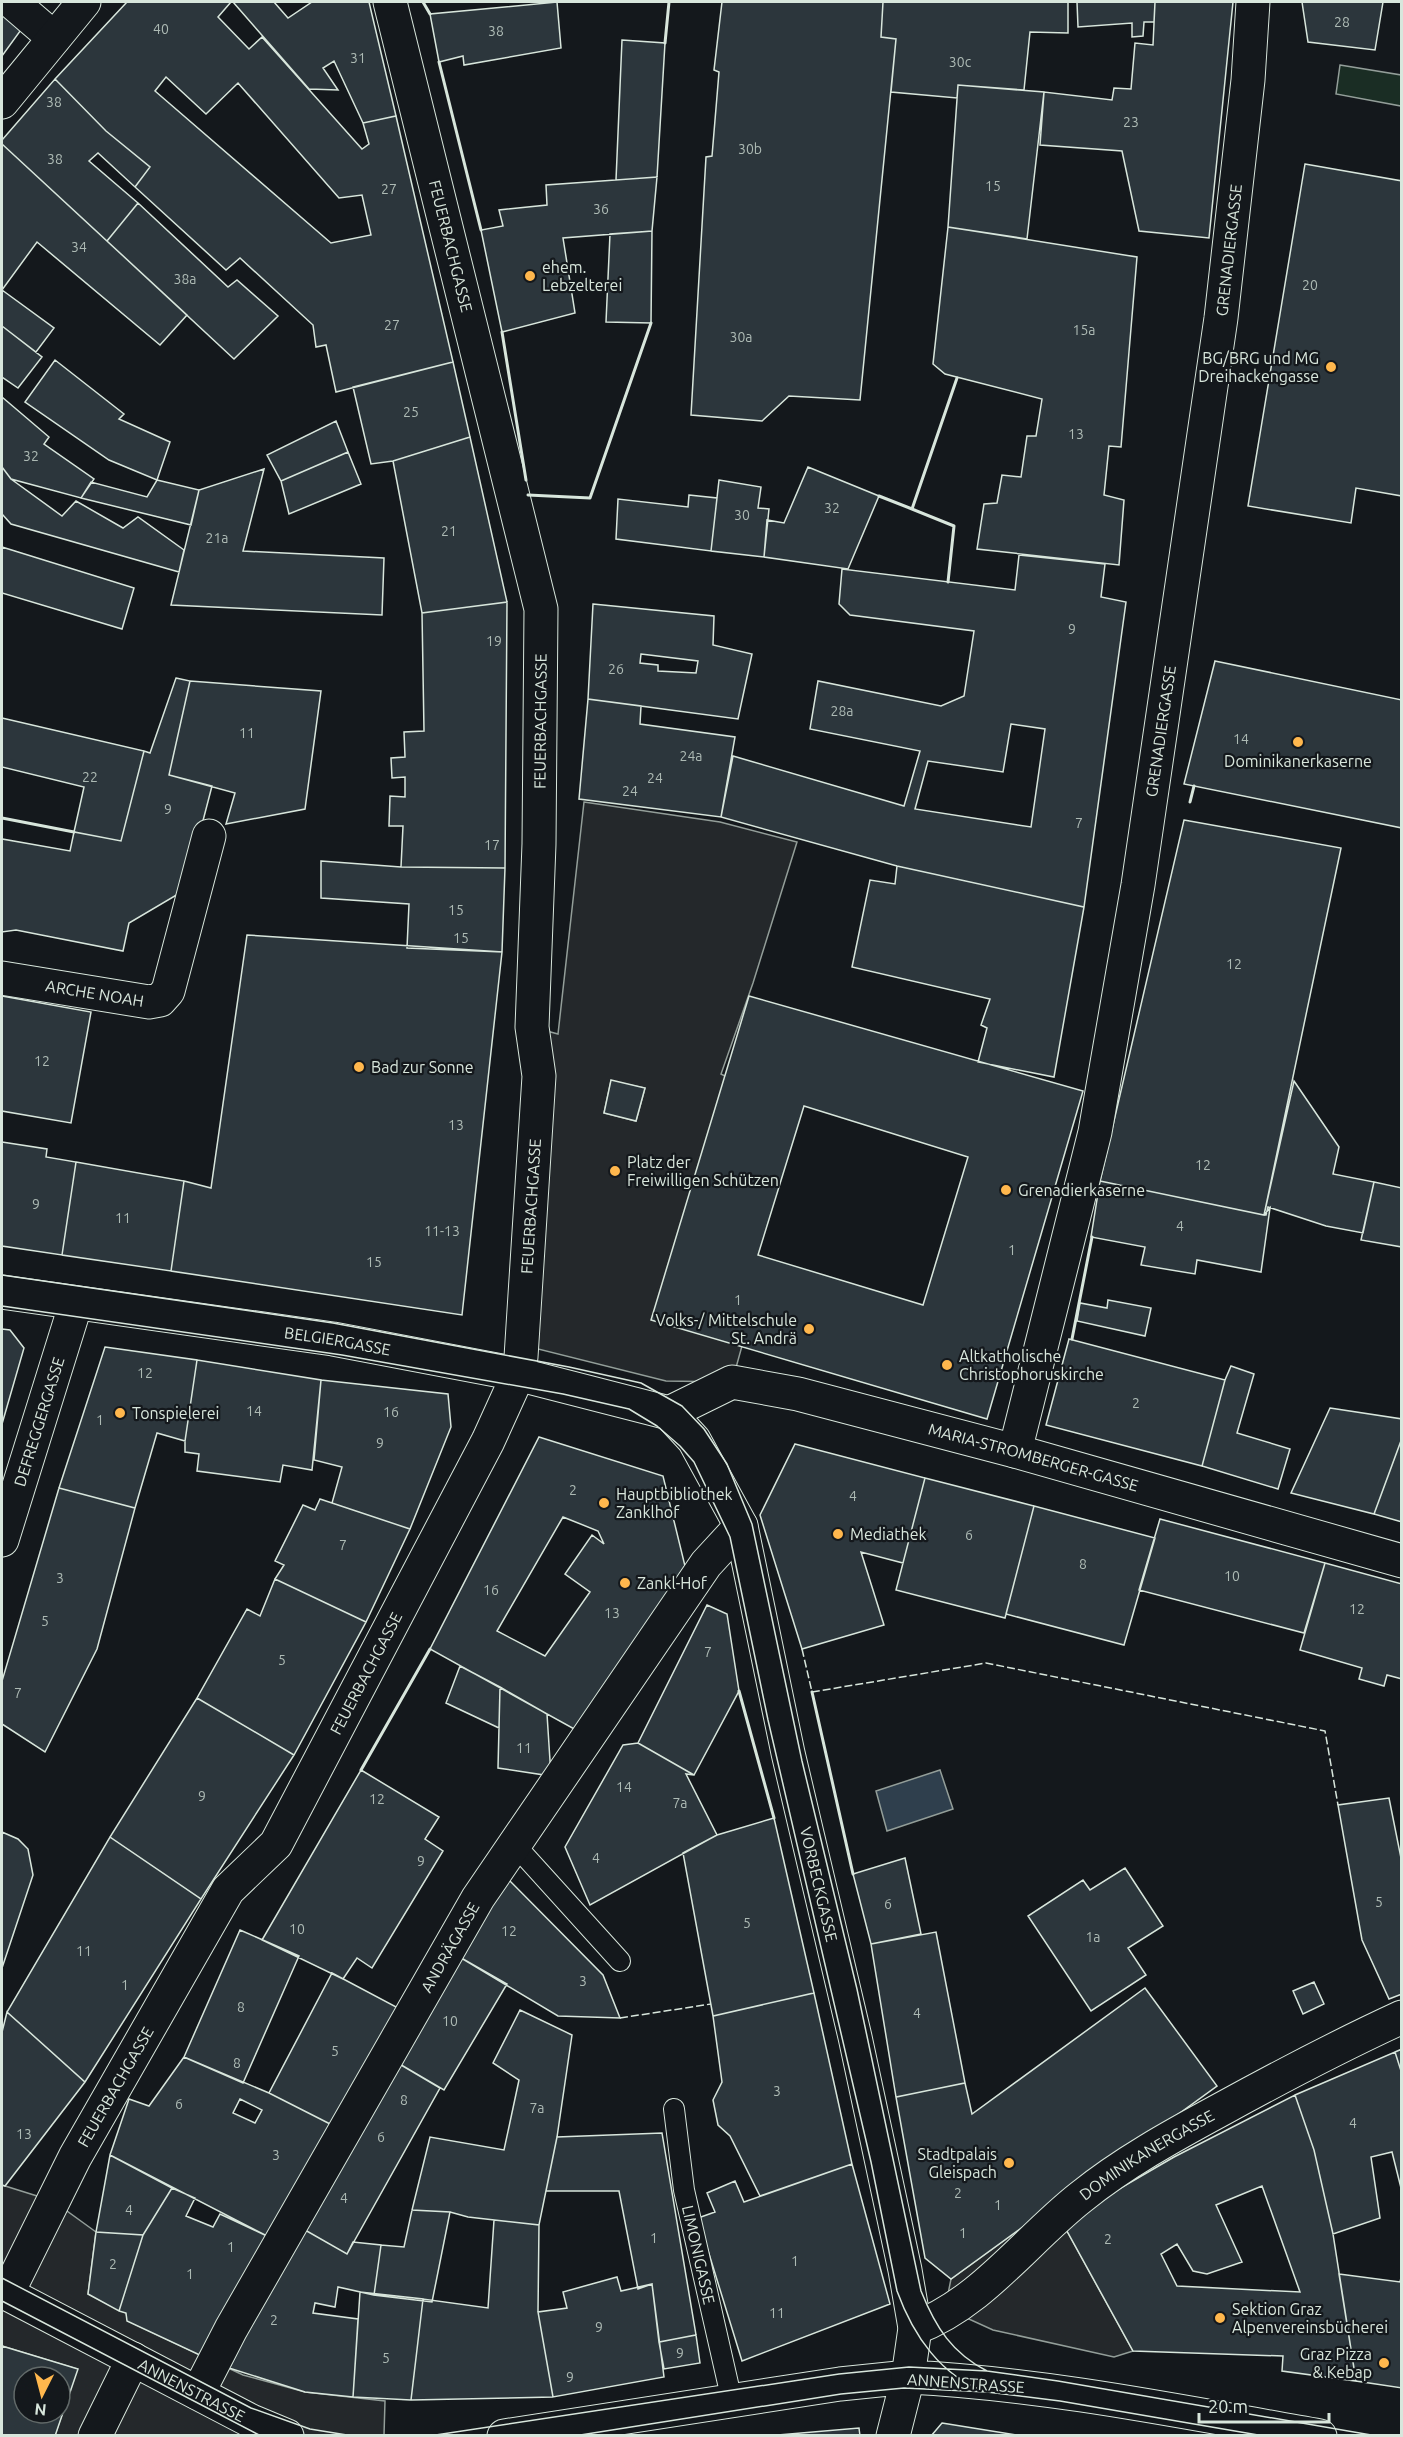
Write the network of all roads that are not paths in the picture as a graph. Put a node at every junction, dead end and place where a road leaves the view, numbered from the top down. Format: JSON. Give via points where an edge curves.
{"nodes":[{"id":1,"x":12,"y":2,"type":"edge"},
{"id":2,"x":84,"y":2,"type":"edge"},
{"id":3,"x":390,"y":2,"type":"edge"},
{"id":4,"x":1253,"y":2,"type":"edge"},
{"id":5,"x":54,"y":38,"type":"junction"},
{"id":6,"x":2,"y":102,"type":"edge"},
{"id":7,"x":209,"y":836,"type":"dead end"},
{"id":8,"x":2,"y":978,"type":"edge"},
{"id":9,"x":2,"y":1292,"type":"edge"},
{"id":10,"x":76,"y":1303,"type":"junction"},
{"id":11,"x":517,"y":1374,"type":"junction"},
{"id":12,"x":669,"y":1413,"type":"junction"},
{"id":13,"x":1016,"y":1451,"type":"junction"},
{"id":14,"x":741,"y":1526,"type":"junction"},
{"id":15,"x":2,"y":1540,"type":"edge"},
{"id":16,"x":1401,"y":1561,"type":"edge"},
{"id":17,"x":515,"y":1845,"type":"junction"},
{"id":18,"x":620,"y":1961,"type":"dead end"},
{"id":19,"x":1401,"y":2017,"type":"edge"},
{"id":20,"x":674,"y":2109,"type":"dead end"},
{"id":21,"x":4,"y":2293,"type":"edge"},
{"id":22,"x":915,"y":2328,"type":"junction"},
{"id":23,"x":133,"y":2359,"type":"junction"},
{"id":24,"x":908,"y":2377,"type":"junction"},
{"id":25,"x":198,"y":2393,"type":"junction"},
{"id":26,"x":732,"y":2401,"type":"junction"},
{"id":27,"x":688,"y":2422,"type":"edge"},
{"id":28,"x":95,"y":2436,"type":"edge"},
{"id":29,"x":287,"y":2436,"type":"edge"},
{"id":30,"x":504,"y":2436,"type":"edge"},
{"id":31,"x":893,"y":2436,"type":"edge"},
{"id":32,"x":1320,"y":2436,"type":"edge"}],
"edges":[{"from":1,"to":5,"type":"street"},
{"from":2,"to":5,"type":"street"},
{"from":3,"to":11,"type":"street","name":"FEUERBACHGASSE","via":[[541,609],[539,844],[532,1027],[539,1077],[530,1251]]},
{"from":4,"to":13,"type":"street","name":"GRENADIERGASSE","via":[[1221,318],[1138,885],[1095,1132]]},
{"from":5,"to":6,"type":"street"},
{"from":7,"to":8,"type":"street","name":"ARCHE NOAH","via":[[168,991],[160,1000],[149,1002]]},
{"from":9,"to":10,"type":"street","name":"BELGIERGASSE"},
{"from":10,"to":11,"type":"street","name":"BELGIERGASSE","via":[[333,1339]]},
{"from":10,"to":15,"type":"street","name":"DEFREGGERGASSE"},
{"from":11,"to":12,"type":"street","name":"BELGIERGASSE"},
{"from":11,"to":21,"type":"street","name":"FEUERBACHGASSE","via":[[488,1441],[276,1844],[228,1890],[75,2157]]},
{"from":12,"to":13,"type":"street","name":"MARIA-STROMBERGER-GASSE","via":[[732,1382],[798,1394]]},
{"from":12,"to":14,"type":"street","name":"VORBECKGASSE","via":[[694,1440]]},
{"from":13,"to":16,"type":"street","name":"MARIA-STROMBERGER-GASSE"},
{"from":14,"to":17,"type":"street","name":"ANDRÄGASSE","via":[[706,1564]]},
{"from":14,"to":22,"type":"street","name":"VORBECKGASSE"},
{"from":17,"to":18,"type":"lane"},
{"from":17,"to":25,"type":"street","name":"ANDRÄGASSE","via":[[478,1898]]},
{"from":19,"to":22,"type":"street","name":"DOMINIKANERGASSE","via":[[1323,2053],[1167,2139],[1082,2196],[972,2295],[935,2320]]},
{"from":20,"to":26,"type":"lane","name":"LIMONIGASSE","via":[[684,2190]]},
{"from":21,"to":23,"type":"street","name":"ANNENSTRASSE"},
{"from":22,"to":24,"type":"street","name":"VORBECKGASSE"},
{"from":23,"to":25,"type":"street","name":"ANNENSTRASSE"},
{"from":23,"to":28,"type":"street"},
{"from":24,"to":26,"type":"street","name":"ANNENSTRASSE"},
{"from":24,"to":31,"type":"street","name":"VORBECKGASSE"},
{"from":24,"to":32,"type":"street","name":"ANNENSTRASSE","via":[[980,2380],[1059,2391]]},
{"from":25,"to":29,"type":"street","name":"ANNENSTRASSE"},
{"from":26,"to":27,"type":"street","name":"ANNENSTRASSE"},
{"from":27,"to":30,"type":"street","name":"ANNENSTRASSE"}]}
